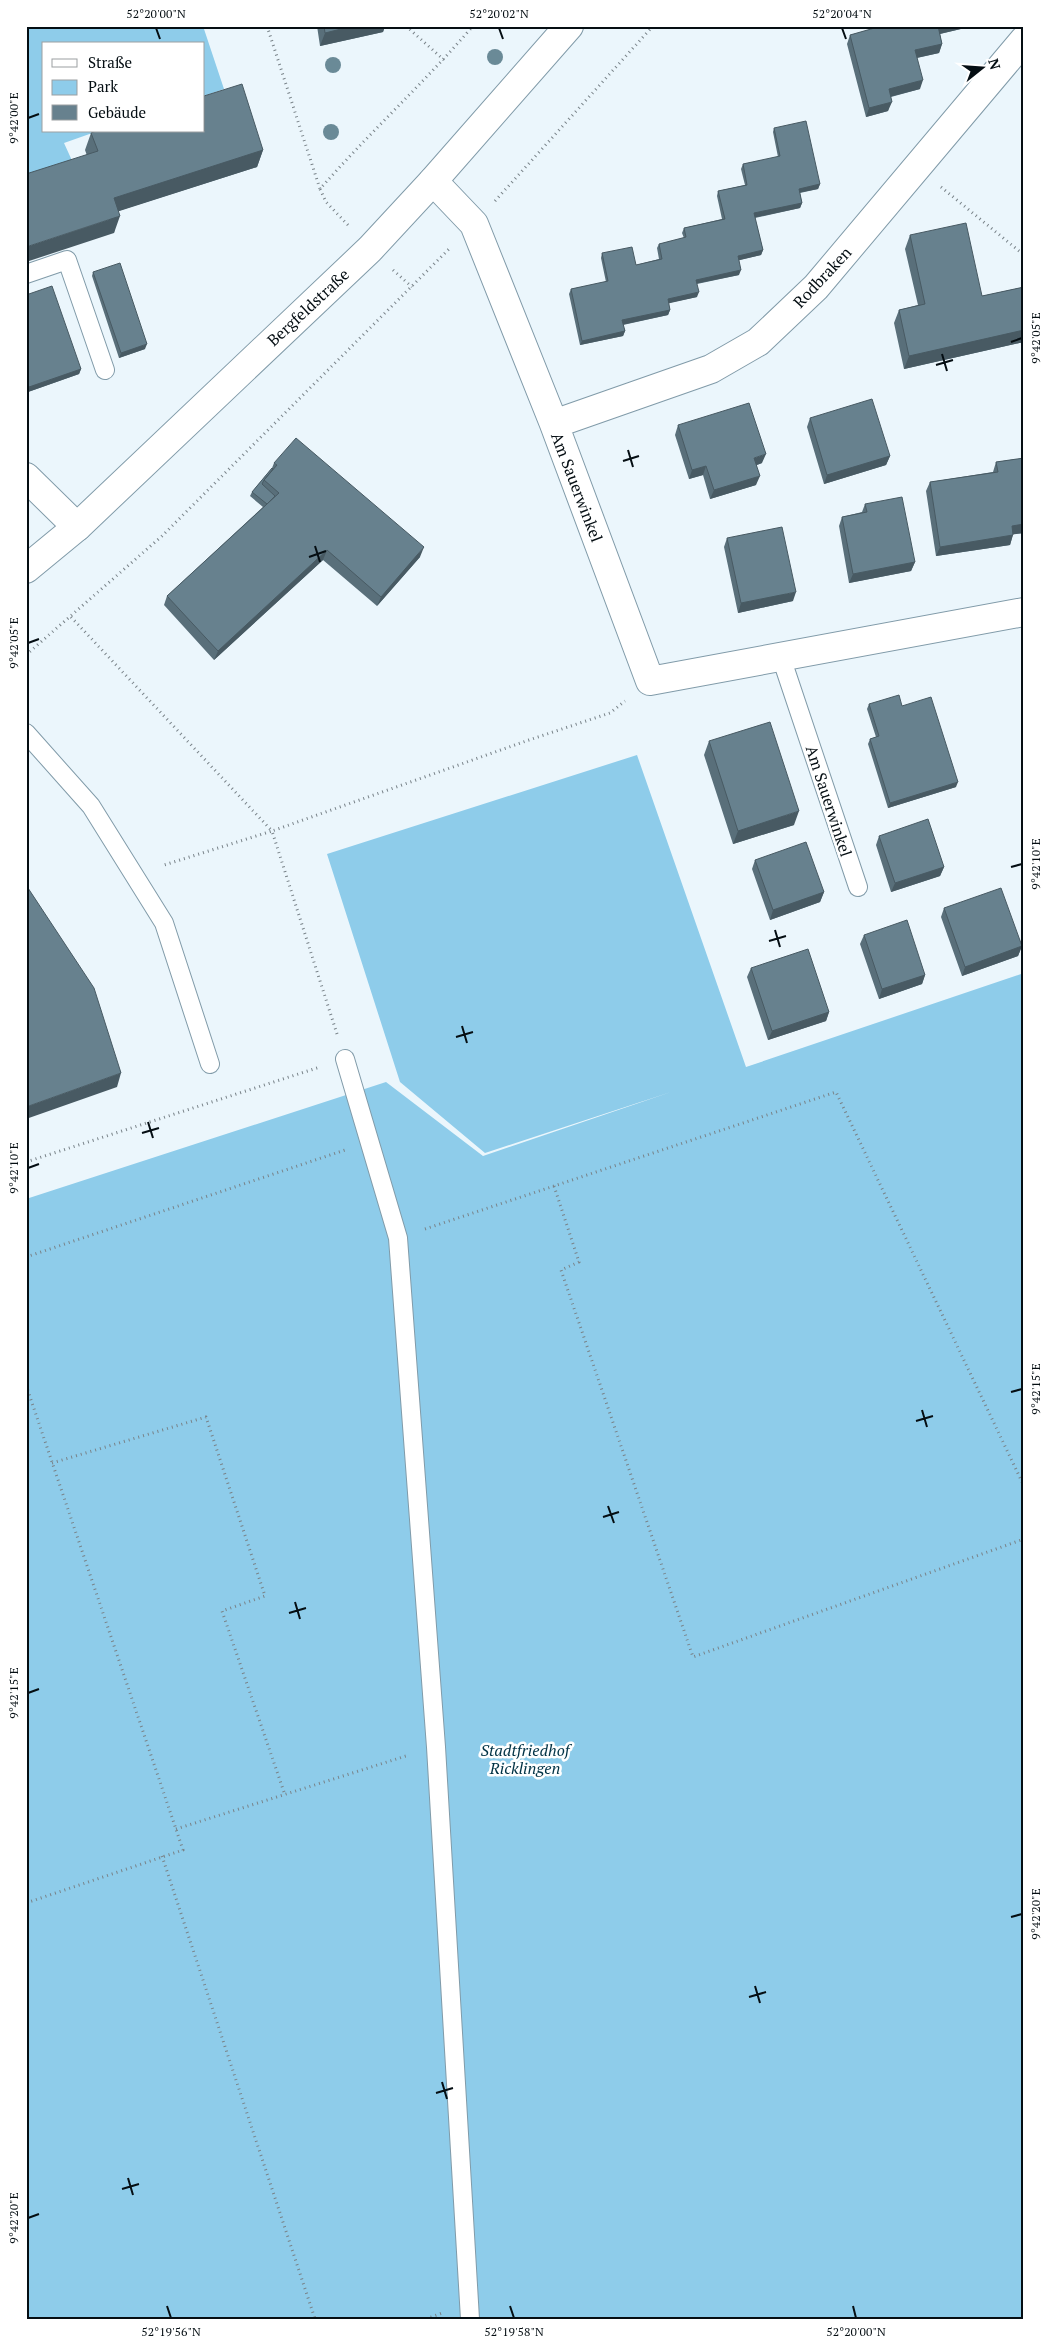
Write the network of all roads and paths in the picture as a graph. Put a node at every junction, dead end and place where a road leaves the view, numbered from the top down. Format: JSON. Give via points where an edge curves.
{"nodes":[{"id":1,"x":267,"y":26,"type":"edge"},
{"id":2,"x":406,"y":26,"type":"edge"},
{"id":3,"x":473,"y":26,"type":"edge"},
{"id":4,"x":569,"y":26,"type":"edge"},
{"id":5,"x":653,"y":26,"type":"edge"},
{"id":6,"x":1024,"y":40,"type":"edge"},
{"id":7,"x":444,"y":60,"type":"junction"},
{"id":8,"x":917,"y":168,"type":"junction"},
{"id":9,"x":433,"y":181,"type":"junction"},
{"id":10,"x":320,"y":189,"type":"junction"},
{"id":11,"x":474,"y":224,"type":"junction"},
{"id":12,"x":370,"y":249,"type":"junction"},
{"id":13,"x":1024,"y":255,"type":"edge"},
{"id":14,"x":26,"y":274,"type":"edge"},
{"id":15,"x":412,"y":288,"type":"junction"},
{"id":16,"x":105,"y":370,"type":"dead end"},
{"id":17,"x":554,"y":424,"type":"junction"},
{"id":18,"x":26,"y":476,"type":"edge"},
{"id":19,"x":77,"y":527,"type":"junction"},
{"id":20,"x":26,"y":569,"type":"edge"},
{"id":21,"x":1024,"y":612,"type":"edge"},
{"id":22,"x":71,"y":617,"type":"junction"},
{"id":23,"x":26,"y":655,"type":"edge"},
{"id":24,"x":781,"y":657,"type":"junction"},
{"id":25,"x":650,"y":681,"type":"junction"},
{"id":26,"x":26,"y":733,"type":"edge"},
{"id":27,"x":272,"y":831,"type":"junction"},
{"id":28,"x":137,"y":880,"type":"junction"},
{"id":29,"x":858,"y":887,"type":"dead end"},
{"id":30,"x":345,"y":1059,"type":"junction"},
{"id":31,"x":210,"y":1064,"type":"dead end"},
{"id":32,"x":369,"y":1142,"type":"junction"},
{"id":33,"x":26,"y":1162,"type":"edge"},
{"id":34,"x":554,"y":1186,"type":"junction"},
{"id":35,"x":398,"y":1238,"type":"junction"},
{"id":36,"x":26,"y":1257,"type":"edge"},
{"id":37,"x":26,"y":1385,"type":"edge"},
{"id":38,"x":52,"y":1463,"type":"junction"},
{"id":39,"x":1024,"y":1486,"type":"edge"},
{"id":40,"x":1024,"y":1539,"type":"edge"},
{"id":41,"x":436,"y":1747,"type":"junction"},
{"id":42,"x":285,"y":1794,"type":"junction"},
{"id":43,"x":176,"y":1829,"type":"junction"},
{"id":44,"x":162,"y":1856,"type":"junction"},
{"id":45,"x":26,"y":1903,"type":"edge"},
{"id":46,"x":315,"y":2319,"type":"edge"},
{"id":47,"x":470,"y":2319,"type":"edge"}],
"edges":[{"from":1,"to":10,"type":"path"},
{"from":2,"to":7,"type":"path"},
{"from":3,"to":7,"type":"path"},
{"from":4,"to":9,"type":"street","name":"Bergfeldstraße"},
{"from":5,"to":11,"type":"path"},
{"from":6,"to":8,"type":"street","name":"Rodbraken"},
{"from":7,"to":10,"type":"path"},
{"from":8,"to":13,"type":"path"},
{"from":8,"to":17,"type":"street","name":"Rodbraken","via":[[816,287],[758,342],[711,369]]},
{"from":9,"to":11,"type":"street","name":"Am Sauerwinkel"},
{"from":9,"to":12,"type":"street","name":"Bergfeldstraße"},
{"from":10,"to":12,"type":"path","via":[[326,202]]},
{"from":11,"to":15,"type":"path"},
{"from":11,"to":17,"type":"street","name":"Am Sauerwinkel"},
{"from":12,"to":15,"type":"path"},
{"from":12,"to":19,"type":"street","name":"Bergfeldstraße"},
{"from":14,"to":16,"type":"lane","via":[[67,260]]},
{"from":15,"to":22,"type":"path","via":[[162,536]]},
{"from":17,"to":25,"type":"street","name":"Am Sauerwinkel"},
{"from":18,"to":19,"type":"street"},
{"from":19,"to":20,"type":"street","name":"Bergfeldstraße"},
{"from":21,"to":24,"type":"street"},
{"from":22,"to":23,"type":"path"},
{"from":22,"to":27,"type":"path"},
{"from":24,"to":25,"type":"street"},
{"from":24,"to":29,"type":"lane","name":"Am Sauerwinkel"},
{"from":25,"to":27,"type":"path","via":[[610,713]]},
{"from":26,"to":28,"type":"lane","via":[[90,806]]},
{"from":27,"to":28,"type":"path","via":[[159,867]]},
{"from":27,"to":30,"type":"path"},
{"from":28,"to":31,"type":"lane","via":[[164,923]]},
{"from":30,"to":32,"type":"lane"},
{"from":30,"to":33,"type":"path"},
{"from":32,"to":35,"type":"lane"},
{"from":32,"to":36,"type":"path"},
{"from":34,"to":35,"type":"path"},
{"from":34,"to":39,"type":"path","via":[[836,1092]]},
{"from":34,"to":40,"type":"path","via":[[579,1262],[561,1270],[693,1657]]},
{"from":35,"to":41,"type":"lane"},
{"from":37,"to":38,"type":"path"},
{"from":38,"to":42,"type":"path","via":[[206,1417],[265,1596],[222,1611]]},
{"from":38,"to":43,"type":"path"},
{"from":41,"to":42,"type":"path"},
{"from":41,"to":47,"type":"lane"},
{"from":42,"to":43,"type":"path"},
{"from":43,"to":44,"type":"path","via":[[183,1850]]},
{"from":44,"to":45,"type":"path"},
{"from":44,"to":46,"type":"path"}]}
